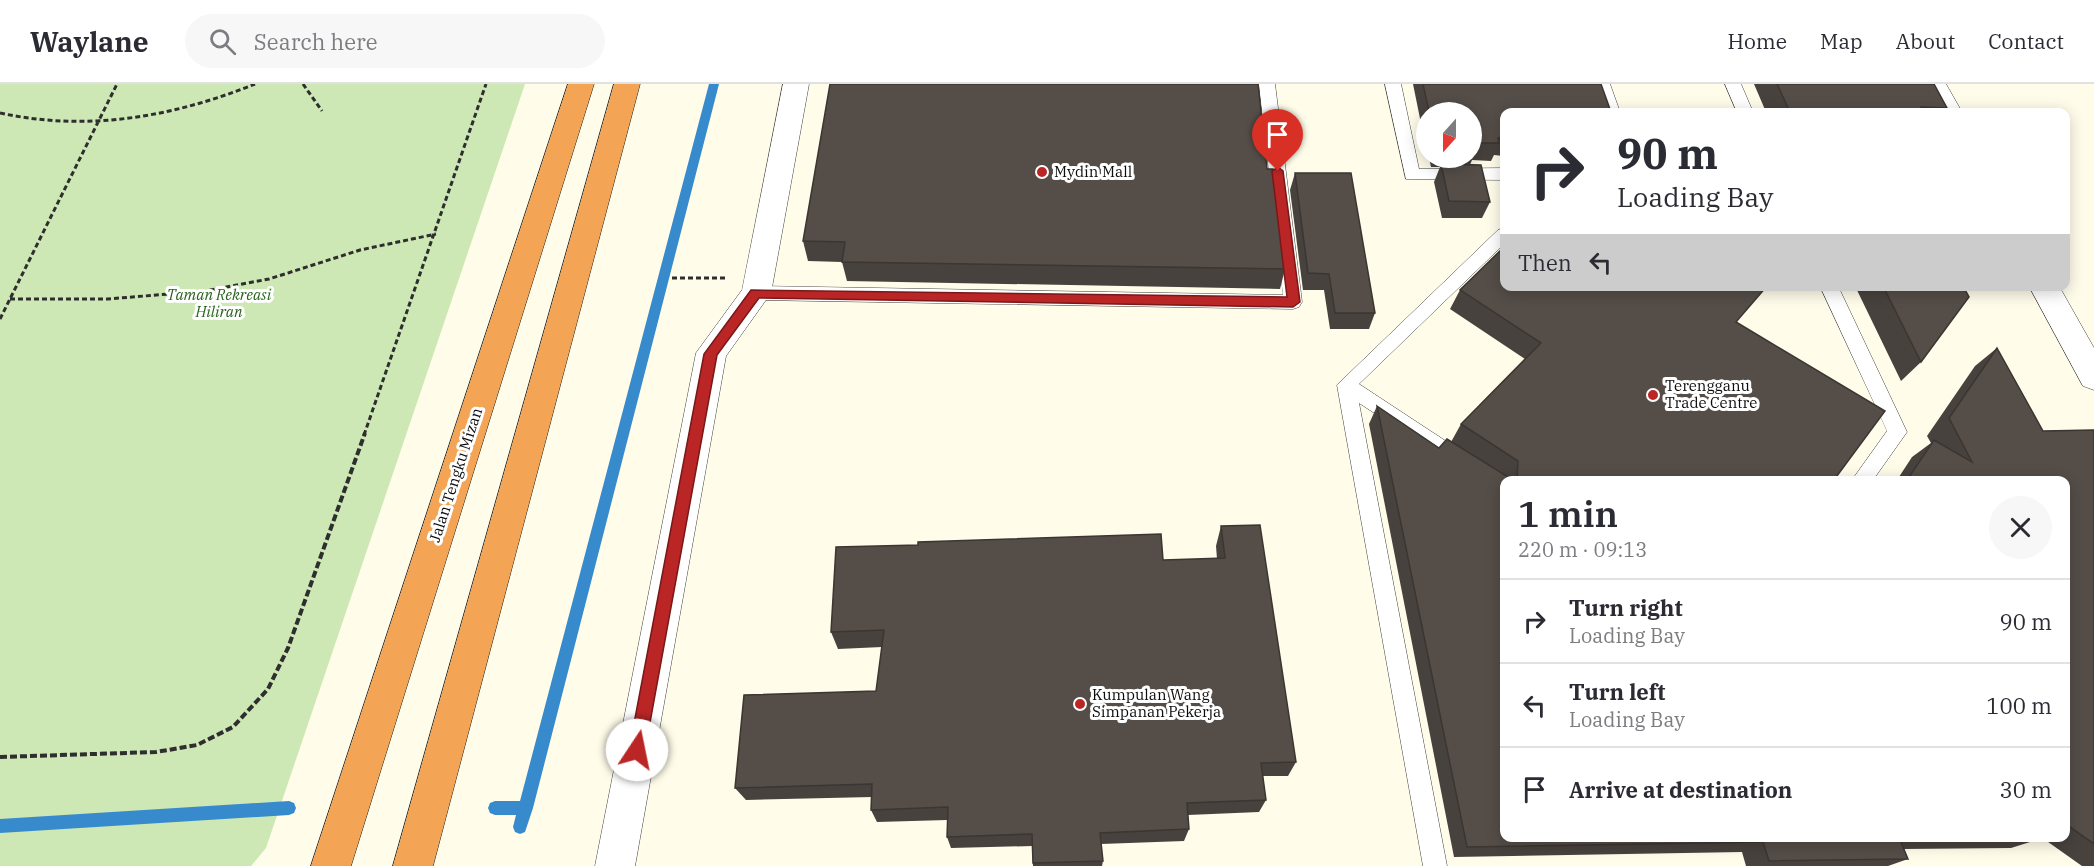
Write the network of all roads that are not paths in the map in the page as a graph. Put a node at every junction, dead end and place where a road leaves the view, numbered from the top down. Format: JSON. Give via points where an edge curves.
{"nodes":[{"id":1,"x":581,"y":84,"type":"edge"},
{"id":2,"x":627,"y":84,"type":"edge"},
{"id":3,"x":796,"y":84,"type":"edge"},
{"id":4,"x":1267,"y":84,"type":"edge"},
{"id":5,"x":1393,"y":84,"type":"edge"},
{"id":6,"x":1602,"y":84,"type":"edge"},
{"id":7,"x":1733,"y":84,"type":"edge"},
{"id":8,"x":1933,"y":84,"type":"edge"},
{"id":9,"x":1611,"y":108,"type":"edge"},
{"id":10,"x":1743,"y":108,"type":"edge"},
{"id":11,"x":1946,"y":108,"type":"edge"},
{"id":12,"x":1500,"y":174,"type":"edge"},
{"id":13,"x":1500,"y":238,"type":"edge"},
{"id":14,"x":757,"y":286,"type":"junction"},
{"id":15,"x":1831,"y":291,"type":"edge"},
{"id":16,"x":2047,"y":291,"type":"edge"},
{"id":17,"x":2094,"y":377,"type":"edge"},
{"id":18,"x":1346,"y":386,"type":"junction"},
{"id":19,"x":1865,"y":476,"type":"edge"},
{"id":20,"x":1500,"y":487,"type":"edge"},
{"id":21,"x":344,"y":828,"type":"junction"},
{"id":22,"x":323,"y":866,"type":"edge"},
{"id":23,"x":331,"y":866,"type":"edge"},
{"id":24,"x":412,"y":866,"type":"edge"},
{"id":25,"x":615,"y":866,"type":"edge"},
{"id":26,"x":1435,"y":866,"type":"edge"}],
"edges":[{"from":1,"to":21,"type":"highway","name":"Jalan Tengku Mizan"},
{"from":2,"to":24,"type":"highway"},
{"from":3,"to":14,"type":"street"},
{"from":4,"to":14,"type":"lane","via":[[1293,302]]},
{"from":5,"to":12,"type":"lane","via":[[1412,175]]},
{"from":6,"to":9,"type":"lane"},
{"from":7,"to":10,"type":"lane"},
{"from":8,"to":11,"type":"street"},
{"from":13,"to":18,"type":"lane"},
{"from":14,"to":25,"type":"street","via":[[711,354]]},
{"from":15,"to":19,"type":"lane","via":[[1897,432]]},
{"from":16,"to":17,"type":"street"},
{"from":18,"to":20,"type":"lane"},
{"from":18,"to":26,"type":"lane"},
{"from":21,"to":22,"type":"highway"},
{"from":21,"to":23,"type":"highway","name":"Jalan Tengku Mizan"}]}
